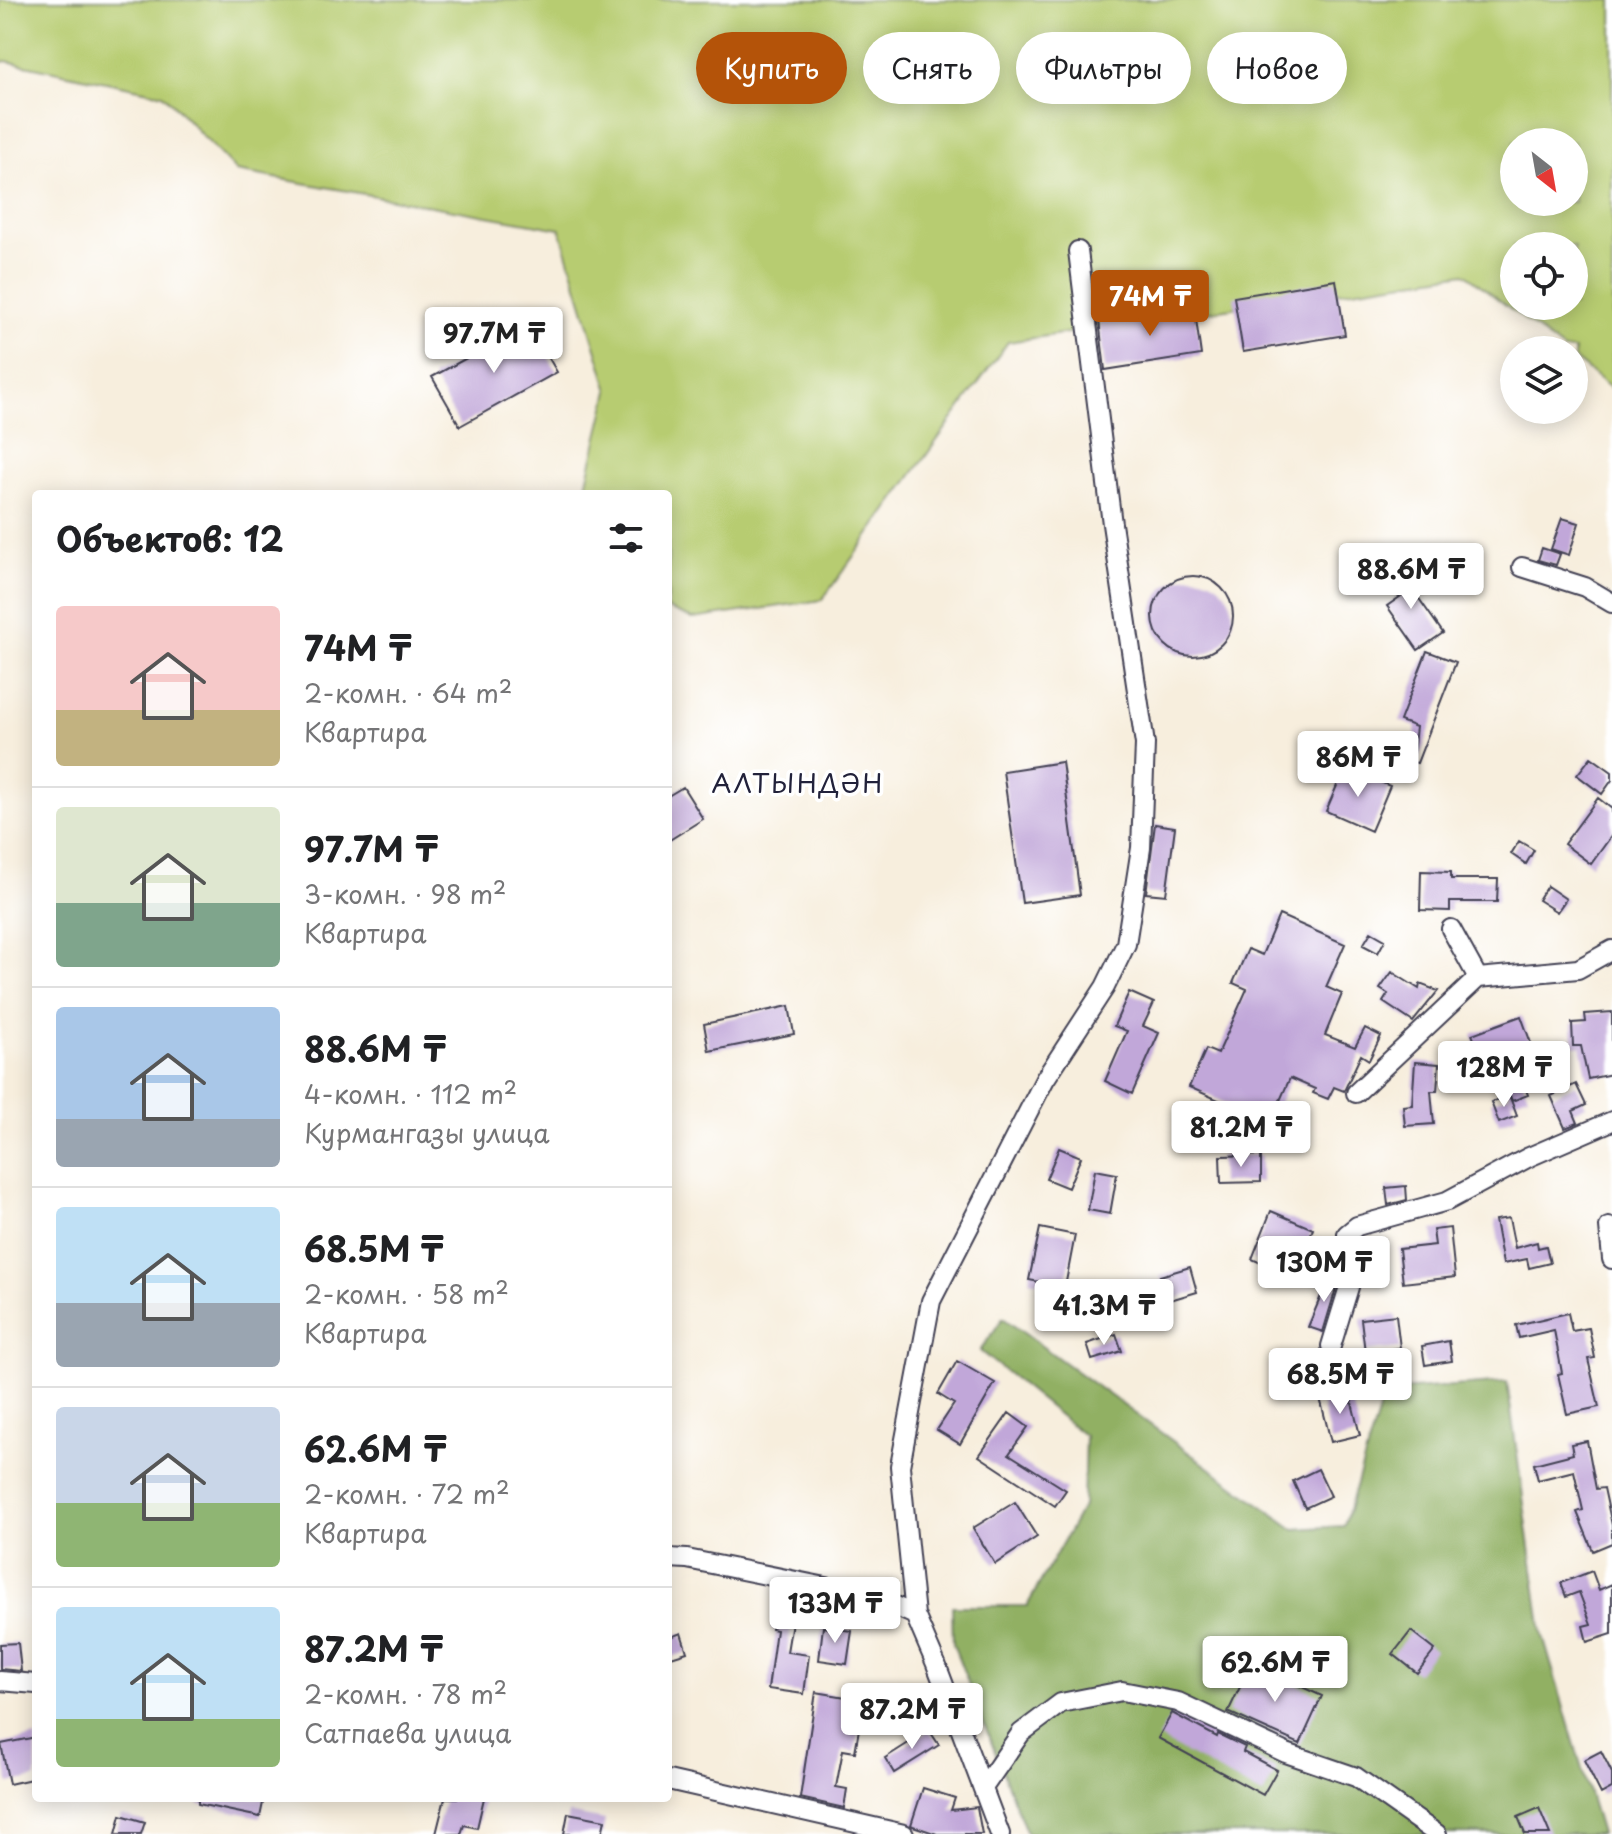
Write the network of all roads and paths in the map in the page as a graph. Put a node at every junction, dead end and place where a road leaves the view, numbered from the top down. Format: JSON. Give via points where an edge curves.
{"nodes":[{"id":1,"x":1078,"y":251,"type":"dead end"},
{"id":2,"x":1522,"y":567,"type":"dead end"},
{"id":3,"x":1612,"y":603,"type":"edge"},
{"id":4,"x":1451,"y":929,"type":"dead end"},
{"id":5,"x":1612,"y":950,"type":"edge"},
{"id":6,"x":1478,"y":978,"type":"junction"},
{"id":7,"x":1356,"y":1093,"type":"dead end"},
{"id":8,"x":1612,"y":1121,"type":"edge"},
{"id":9,"x":1609,"y":1227,"type":"dead end"},
{"id":10,"x":1612,"y":1259,"type":"edge"},
{"id":11,"x":1331,"y":1346,"type":"dead end"},
{"id":12,"x":672,"y":1558,"type":"edge"},
{"id":13,"x":915,"y":1615,"type":"junction"},
{"id":14,"x":0,"y":1681,"type":"edge"},
{"id":15,"x":32,"y":1684,"type":"edge"},
{"id":16,"x":672,"y":1781,"type":"edge"},
{"id":17,"x":983,"y":1788,"type":"junction"},
{"id":18,"x":904,"y":1834,"type":"edge"},
{"id":19,"x":1000,"y":1834,"type":"edge"},
{"id":20,"x":1437,"y":1834,"type":"edge"}],
"edges":[{"from":1,"to":13,"type":"street","via":[[1145,744],[1141,848],[1126,944],[1105,987],[1045,1079],[931,1301],[900,1466]]},
{"from":2,"to":3,"type":"street","via":[[1585,587]]},
{"from":4,"to":6,"type":"street"},
{"from":5,"to":6,"type":"street","via":[[1578,969]]},
{"from":6,"to":7,"type":"street"},
{"from":8,"to":11,"type":"street","via":[[1447,1201],[1357,1226],[1347,1234],[1349,1287]]},
{"from":9,"to":10,"type":"street"},
{"from":12,"to":13,"type":"street","via":[[875,1597]]},
{"from":13,"to":17,"type":"street"},
{"from":14,"to":15,"type":"street"},
{"from":16,"to":18,"type":"street"},
{"from":17,"to":19,"type":"street"},
{"from":17,"to":20,"type":"street","via":[[1021,1733],[1061,1703],[1122,1691],[1178,1702],[1286,1753],[1356,1777]]}]}
